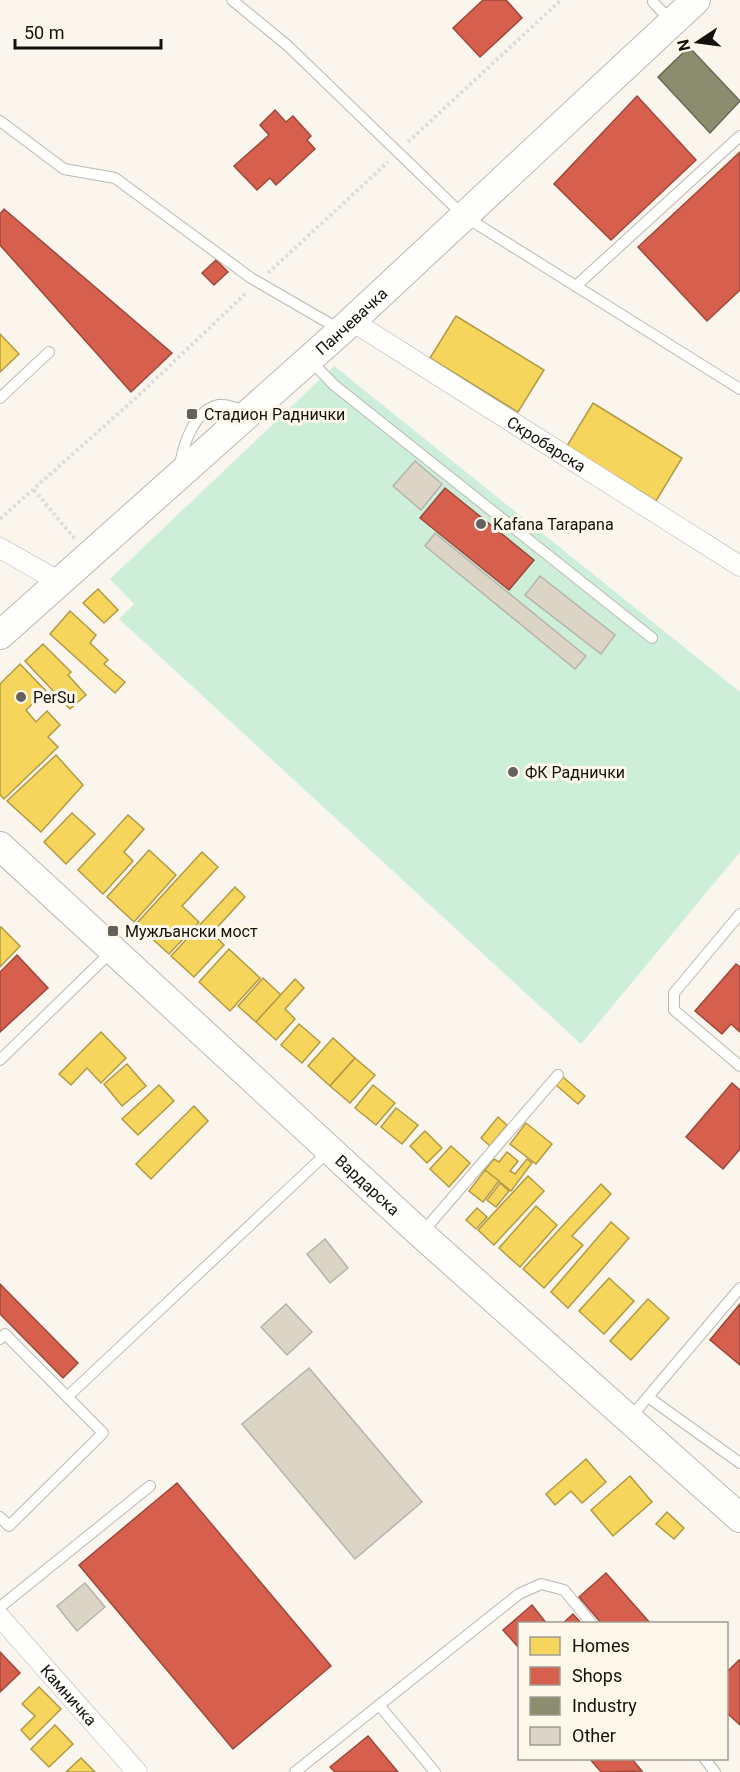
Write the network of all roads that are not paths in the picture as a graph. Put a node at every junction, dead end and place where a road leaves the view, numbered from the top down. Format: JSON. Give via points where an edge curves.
{"nodes":[{"id":1,"x":232,"y":0,"type":"edge"},
{"id":2,"x":696,"y":0,"type":"edge"},
{"id":3,"x":0,"y":121,"type":"edge"},
{"id":4,"x":740,"y":136,"type":"edge"},
{"id":5,"x":464,"y":216,"type":"junction"},
{"id":6,"x":578,"y":285,"type":"junction"},
{"id":7,"x":347,"y":325,"type":"junction"},
{"id":8,"x":49,"y":352,"type":"dead end"},
{"id":9,"x":309,"y":359,"type":"junction"},
{"id":10,"x":740,"y":389,"type":"edge"},
{"id":11,"x":0,"y":398,"type":"edge"},
{"id":12,"x":0,"y":548,"type":"edge"},
{"id":13,"x":740,"y":566,"type":"edge"},
{"id":14,"x":58,"y":581,"type":"junction"},
{"id":15,"x":0,"y":635,"type":"edge"},
{"id":16,"x":652,"y":638,"type":"dead end"},
{"id":17,"x":0,"y":846,"type":"edge"},
{"id":18,"x":740,"y":914,"type":"edge"},
{"id":19,"x":113,"y":950,"type":"junction"},
{"id":20,"x":0,"y":1060,"type":"edge"},
{"id":21,"x":740,"y":1066,"type":"edge"},
{"id":22,"x":558,"y":1075,"type":"dead end"},
{"id":23,"x":332,"y":1149,"type":"junction"},
{"id":24,"x":421,"y":1234,"type":"junction"},
{"id":25,"x":740,"y":1288,"type":"edge"},
{"id":26,"x":2,"y":1334,"type":"edge"},
{"id":27,"x":67,"y":1397,"type":"junction"},
{"id":28,"x":648,"y":1397,"type":"junction"},
{"id":29,"x":627,"y":1420,"type":"junction"},
{"id":30,"x":740,"y":1463,"type":"edge"},
{"id":31,"x":150,"y":1486,"type":"dead end"},
{"id":32,"x":0,"y":1517,"type":"edge"},
{"id":33,"x":740,"y":1518,"type":"edge"},
{"id":34,"x":0,"y":1616,"type":"edge"},
{"id":35,"x":591,"y":1622,"type":"edge"},
{"id":36,"x":379,"y":1705,"type":"junction"},
{"id":37,"x":706,"y":1760,"type":"edge"},
{"id":38,"x":137,"y":1772,"type":"edge"},
{"id":39,"x":295,"y":1772,"type":"edge"},
{"id":40,"x":435,"y":1772,"type":"edge"},
{"id":41,"x":715,"y":1772,"type":"edge"}],
"edges":[{"from":1,"to":5,"type":"lane","via":[[288,46]]},
{"from":2,"to":5,"type":"street","name":"Панчевачка","via":[[663,12]]},
{"from":3,"to":7,"type":"lane","via":[[64,169],[115,178],[258,283]]},
{"from":4,"to":6,"type":"lane"},
{"from":5,"to":6,"type":"lane"},
{"from":5,"to":7,"type":"street","name":"Панчевачка"},
{"from":6,"to":10,"type":"lane"},
{"from":7,"to":9,"type":"street","name":"Панчевачка"},
{"from":7,"to":13,"type":"street","name":"Скробарска"},
{"from":8,"to":11,"type":"lane"},
{"from":9,"to":14,"type":"street","name":"Панчевачка"},
{"from":9,"to":16,"type":"lane","via":[[334,385]]},
{"from":12,"to":14,"type":"street"},
{"from":14,"to":15,"type":"street","name":"Панчевачка"},
{"from":17,"to":19,"type":"street","name":"Вардарска"},
{"from":18,"to":21,"type":"lane","via":[[674,993],[673,1002],[674,1010]]},
{"from":19,"to":20,"type":"lane"},
{"from":19,"to":23,"type":"street","name":"Вардарска"},
{"from":22,"to":24,"type":"lane"},
{"from":23,"to":24,"type":"street","name":"Вардарска"},
{"from":23,"to":27,"type":"lane"},
{"from":24,"to":29,"type":"street","name":"Вардарска"},
{"from":25,"to":28,"type":"lane"},
{"from":26,"to":27,"type":"lane"},
{"from":27,"to":32,"type":"lane","via":[[103,1433],[9,1526]]},
{"from":28,"to":29,"type":"lane"},
{"from":28,"to":30,"type":"lane"},
{"from":29,"to":33,"type":"street","name":"Вардарска"},
{"from":31,"to":34,"type":"lane"},
{"from":34,"to":38,"type":"street","name":"Камничка"},
{"from":35,"to":36,"type":"lane","via":[[564,1590],[541,1584],[519,1594]]},
{"from":36,"to":39,"type":"lane"},
{"from":36,"to":40,"type":"lane"},
{"from":37,"to":41,"type":"lane"}]}
